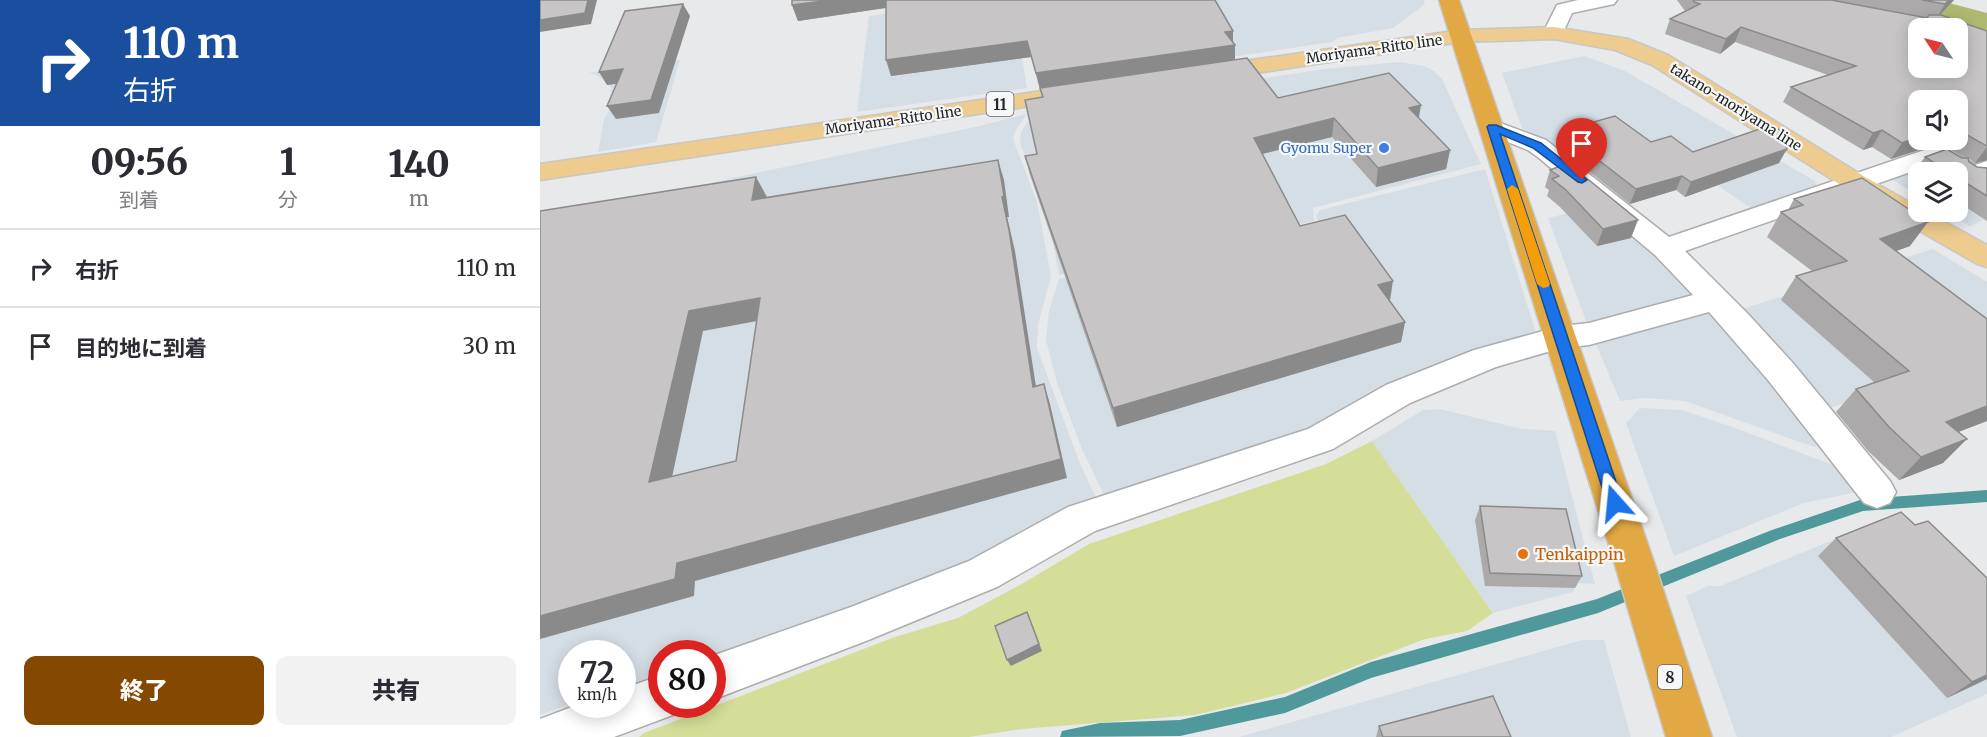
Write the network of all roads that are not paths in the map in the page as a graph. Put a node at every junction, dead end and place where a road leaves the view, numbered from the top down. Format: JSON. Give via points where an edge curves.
{"nodes":[{"id":1,"x":1449,"y":0,"type":"edge"},
{"id":2,"x":1607,"y":0,"type":"edge"},
{"id":3,"x":1554,"y":33,"type":"junction"},
{"id":4,"x":1461,"y":36,"type":"junction"},
{"id":5,"x":1189,"y":76,"type":"edge"},
{"id":6,"x":1095,"y":90,"type":"edge"},
{"id":7,"x":1492,"y":127,"type":"junction"},
{"id":8,"x":1987,"y":169,"type":"edge"},
{"id":9,"x":540,"y":172,"type":"edge"},
{"id":10,"x":1856,"y":183,"type":"junction"},
{"id":11,"x":1665,"y":248,"type":"junction"},
{"id":12,"x":1987,"y":257,"type":"edge"},
{"id":13,"x":1714,"y":300,"type":"junction"},
{"id":14,"x":1561,"y":337,"type":"junction"},
{"id":15,"x":1877,"y":492,"type":"dead end"},
{"id":16,"x":726,"y":673,"type":"edge"},
{"id":17,"x":648,"y":702,"type":"edge"},
{"id":18,"x":552,"y":737,"type":"edge"},
{"id":19,"x":1689,"y":737,"type":"edge"}],
"edges":[{"from":1,"to":4,"type":"highway","number":"8"},
{"from":2,"to":3,"type":"street","via":[[1564,9]]},
{"from":3,"to":4,"type":"main road","name":"takano-moriyama line"},
{"from":3,"to":10,"type":"main road","name":"takano-moriyama line","via":[[1620,44],[1660,60]]},
{"from":4,"to":5,"type":"main road","name":"Moriyama-Ritto line"},
{"from":4,"to":7,"type":"highway","number":"8"},
{"from":6,"to":9,"type":"main road","name":"Moriyama-Ritto line","number":"11"},
{"from":7,"to":11,"type":"street","via":[[1548,153]]},
{"from":7,"to":14,"type":"highway","number":"8"},
{"from":8,"to":10,"type":"street","via":[[1974,176],[1939,153]]},
{"from":10,"to":11,"type":"street"},
{"from":10,"to":12,"type":"main road","name":"takano-moriyama line"},
{"from":11,"to":13,"type":"street"},
{"from":13,"to":14,"type":"street","via":[[1589,334]]},
{"from":13,"to":15,"type":"street","via":[[1780,371]]},
{"from":14,"to":16,"type":"street","via":[[1486,358],[1398,394],[1320,439],[1082,519],[983,574]]},
{"from":14,"to":19,"type":"highway","number":"8"},
{"from":17,"to":18,"type":"street"}]}
